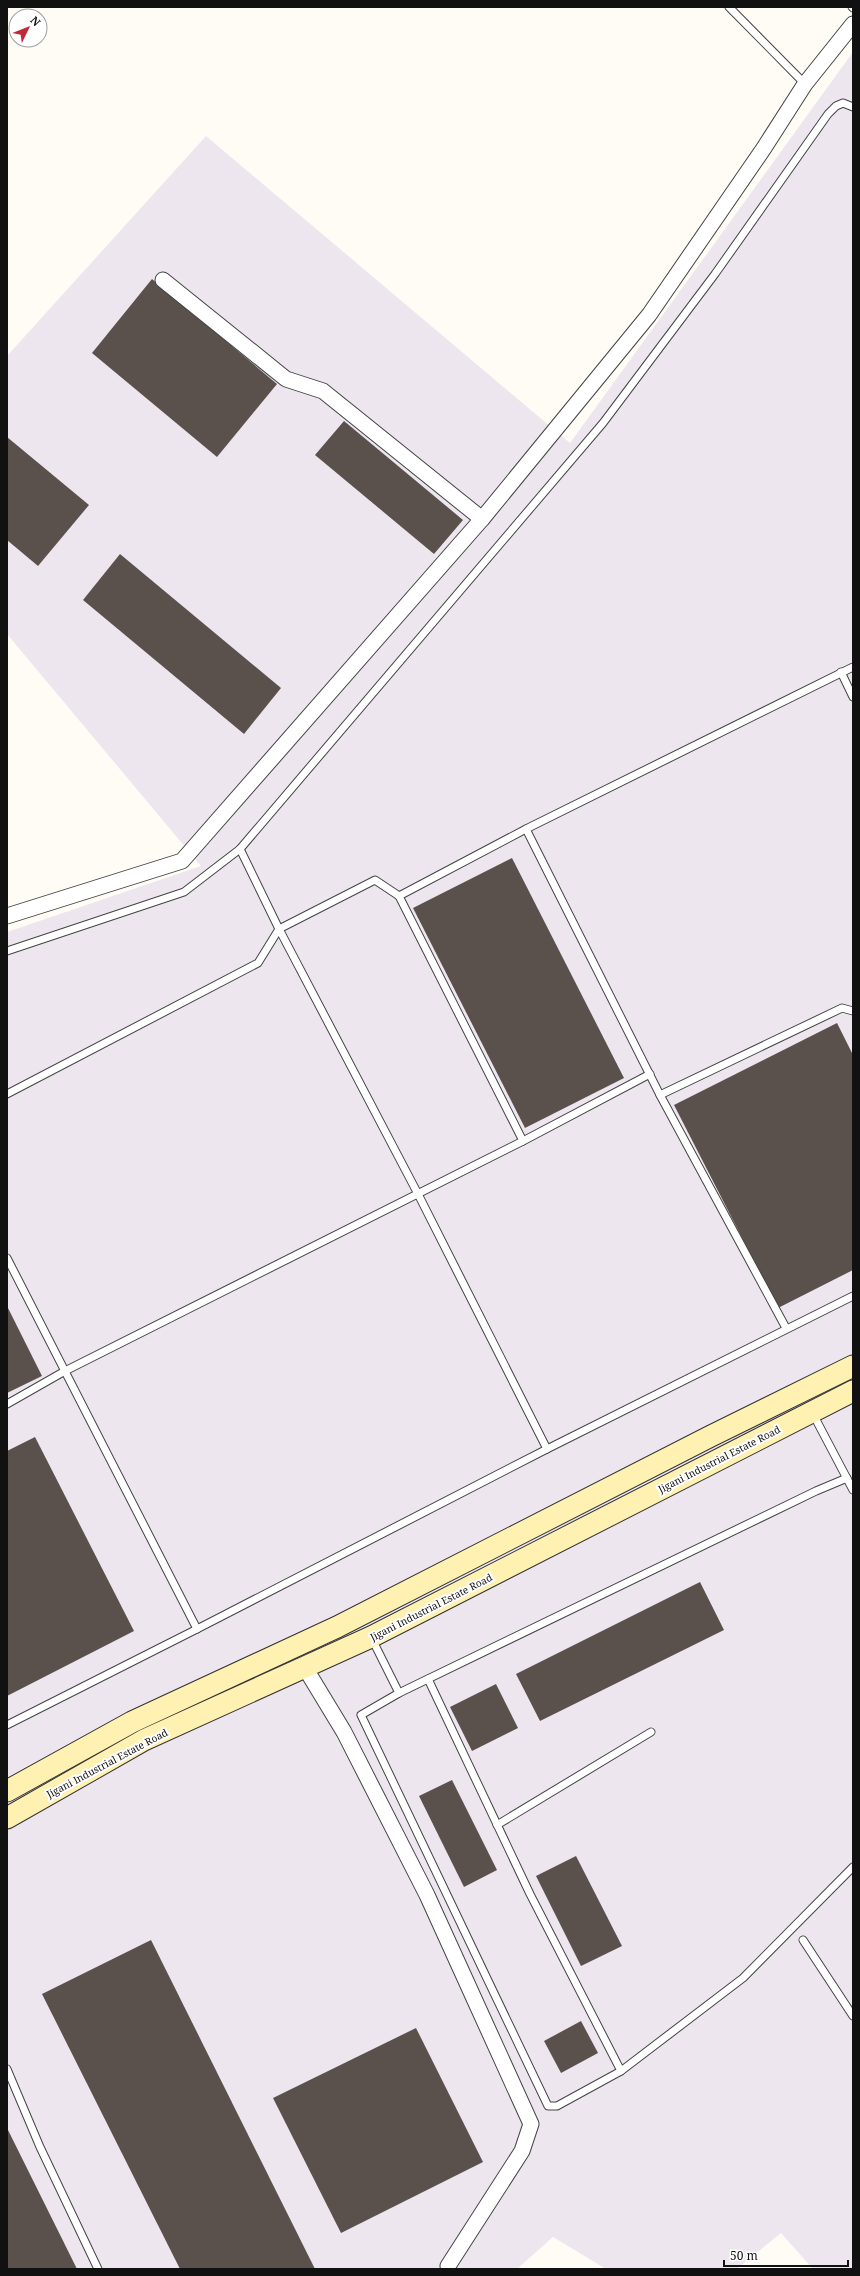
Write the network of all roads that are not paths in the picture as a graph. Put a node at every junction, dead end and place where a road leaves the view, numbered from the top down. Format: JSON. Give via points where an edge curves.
{"nodes":[{"id":1,"x":729,"y":7,"type":"edge"},
{"id":2,"x":853,"y":24,"type":"edge"},
{"id":3,"x":805,"y":84,"type":"junction"},
{"id":4,"x":853,"y":107,"type":"edge"},
{"id":5,"x":163,"y":280,"type":"dead end"},
{"id":6,"x":482,"y":519,"type":"junction"},
{"id":7,"x":853,"y":667,"type":"edge"},
{"id":8,"x":841,"y":672,"type":"junction"},
{"id":9,"x":853,"y":697,"type":"edge"},
{"id":10,"x":526,"y":829,"type":"junction"},
{"id":11,"x":240,"y":849,"type":"junction"},
{"id":12,"x":398,"y":896,"type":"junction"},
{"id":13,"x":7,"y":916,"type":"edge"},
{"id":14,"x":279,"y":929,"type":"junction"},
{"id":15,"x":7,"y":951,"type":"edge"},
{"id":16,"x":853,"y":1011,"type":"edge"},
{"id":17,"x":650,"y":1074,"type":"junction"},
{"id":18,"x":7,"y":1094,"type":"edge"},
{"id":19,"x":660,"y":1095,"type":"junction"},
{"id":20,"x":523,"y":1141,"type":"junction"},
{"id":21,"x":418,"y":1194,"type":"junction"},
{"id":22,"x":7,"y":1258,"type":"edge"},
{"id":23,"x":853,"y":1296,"type":"edge"},
{"id":24,"x":786,"y":1328,"type":"junction"},
{"id":25,"x":853,"y":1366,"type":"edge"},
{"id":26,"x":65,"y":1371,"type":"junction"},
{"id":27,"x":853,"y":1392,"type":"edge"},
{"id":28,"x":7,"y":1404,"type":"edge"},
{"id":29,"x":812,"y":1412,"type":"junction"},
{"id":30,"x":547,"y":1449,"type":"junction"},
{"id":31,"x":847,"y":1478,"type":"junction"},
{"id":32,"x":853,"y":1490,"type":"edge"},
{"id":33,"x":197,"y":1629,"type":"junction"},
{"id":34,"x":371,"y":1637,"type":"junction"},
{"id":35,"x":304,"y":1666,"type":"junction"},
{"id":36,"x":428,"y":1679,"type":"junction"},
{"id":37,"x":399,"y":1694,"type":"junction"},
{"id":38,"x":7,"y":1725,"type":"edge"},
{"id":39,"x":651,"y":1732,"type":"dead end"},
{"id":40,"x":7,"y":1791,"type":"edge"},
{"id":41,"x":7,"y":1818,"type":"edge"},
{"id":42,"x":497,"y":1825,"type":"junction"},
{"id":43,"x":853,"y":1867,"type":"edge"},
{"id":44,"x":803,"y":1940,"type":"dead end"},
{"id":45,"x":853,"y":2016,"type":"edge"},
{"id":46,"x":7,"y":2070,"type":"edge"},
{"id":47,"x":621,"y":2071,"type":"junction"},
{"id":48,"x":448,"y":2266,"type":"dead end"},
{"id":49,"x":98,"y":2269,"type":"edge"}],
"edges":[{"from":1,"to":3,"type":"lane"},
{"from":2,"to":3,"type":"street"},
{"from":3,"to":6,"type":"street","via":[[649,315]]},
{"from":4,"to":11,"type":"lane","via":[[843,103],[828,114],[715,274],[603,423]]},
{"from":5,"to":6,"type":"street","via":[[286,380],[323,391]]},
{"from":6,"to":13,"type":"street","via":[[182,861]]},
{"from":7,"to":8,"type":"lane"},
{"from":8,"to":9,"type":"lane"},
{"from":8,"to":10,"type":"lane"},
{"from":10,"to":12,"type":"lane"},
{"from":10,"to":17,"type":"lane"},
{"from":11,"to":14,"type":"lane"},
{"from":11,"to":15,"type":"lane","via":[[184,892]]},
{"from":12,"to":14,"type":"lane","via":[[375,880]]},
{"from":12,"to":20,"type":"lane"},
{"from":14,"to":18,"type":"lane","via":[[258,963]]},
{"from":14,"to":21,"type":"lane"},
{"from":16,"to":19,"type":"lane","via":[[842,1008]]},
{"from":17,"to":19,"type":"lane"},
{"from":17,"to":20,"type":"lane"},
{"from":19,"to":24,"type":"lane"},
{"from":20,"to":21,"type":"lane"},
{"from":21,"to":26,"type":"lane"},
{"from":21,"to":30,"type":"lane"},
{"from":22,"to":26,"type":"lane"},
{"from":23,"to":24,"type":"lane"},
{"from":24,"to":30,"type":"lane"},
{"from":25,"to":40,"type":"main road","via":[[337,1627],[132,1722]]},
{"from":26,"to":28,"type":"lane"},
{"from":26,"to":33,"type":"lane"},
{"from":27,"to":29,"type":"main road","name":"Jigani Industrial Estate Road"},
{"from":29,"to":31,"type":"lane"},
{"from":29,"to":34,"type":"main road","name":"Jigani Industrial Estate Road"},
{"from":30,"to":33,"type":"lane"},
{"from":31,"to":32,"type":"lane"},
{"from":31,"to":36,"type":"lane","via":[[808,1494]]},
{"from":33,"to":38,"type":"lane"},
{"from":34,"to":35,"type":"main road","name":"Jigani Industrial Estate Road"},
{"from":34,"to":37,"type":"lane"},
{"from":35,"to":41,"type":"main road","name":"Jigani Industrial Estate Road","via":[[144,1740]]},
{"from":35,"to":48,"type":"street","via":[[344,1732],[423,1888],[531,2124],[522,2151]]},
{"from":36,"to":37,"type":"lane"},
{"from":36,"to":42,"type":"lane"},
{"from":37,"to":47,"type":"lane","via":[[361,1715],[548,2106],[556,2106]]},
{"from":39,"to":42,"type":"lane"},
{"from":42,"to":47,"type":"lane"},
{"from":43,"to":47,"type":"lane","via":[[743,1978]]},
{"from":44,"to":45,"type":"lane"},
{"from":46,"to":49,"type":"lane","via":[[40,2147]]}]}
